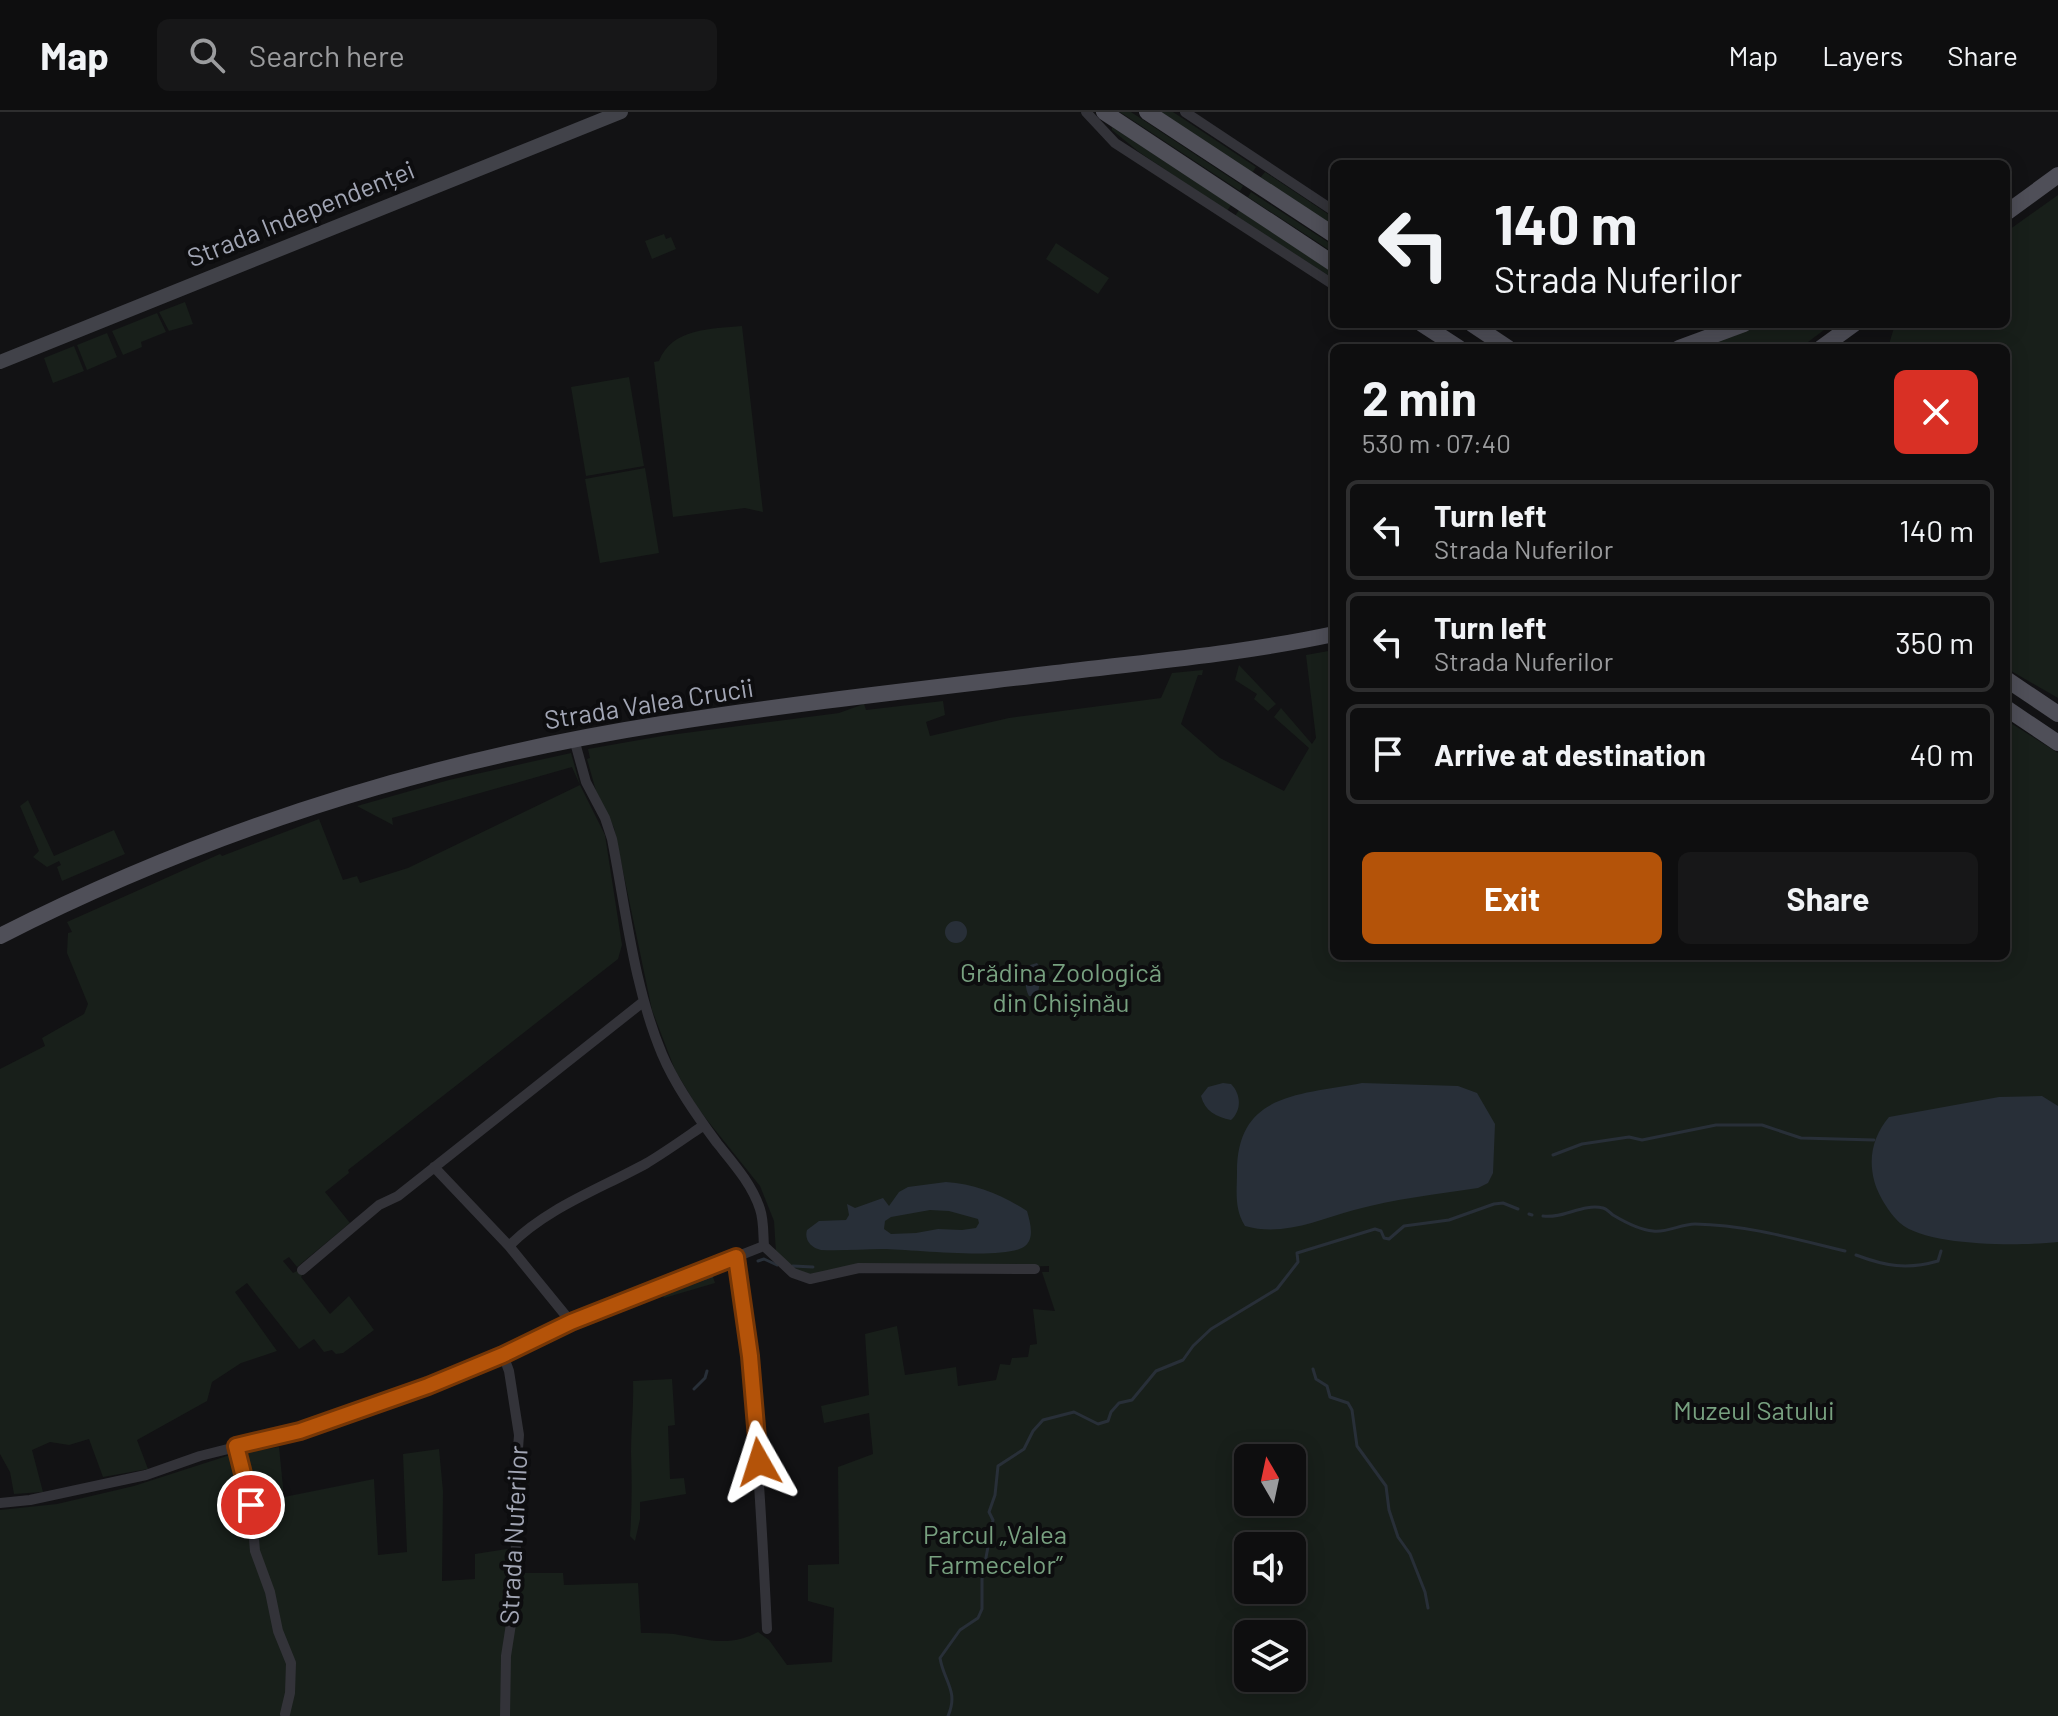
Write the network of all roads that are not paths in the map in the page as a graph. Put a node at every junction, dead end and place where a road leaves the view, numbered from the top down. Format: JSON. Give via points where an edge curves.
{"nodes":[{"id":1,"x":621,"y":112,"type":"edge"},
{"id":2,"x":1086,"y":112,"type":"edge"},
{"id":3,"x":1104,"y":112,"type":"edge"},
{"id":4,"x":1147,"y":112,"type":"edge"},
{"id":5,"x":1185,"y":112,"type":"edge"},
{"id":6,"x":2058,"y":175,"type":"edge"},
{"id":7,"x":1330,"y":208,"type":"edge"},
{"id":8,"x":2010,"y":210,"type":"edge"},
{"id":9,"x":1330,"y":232,"type":"edge"},
{"id":10,"x":1330,"y":261,"type":"edge"},
{"id":11,"x":1330,"y":282,"type":"edge"},
{"id":12,"x":1428,"y":328,"type":"edge"},
{"id":13,"x":1478,"y":328,"type":"edge"},
{"id":14,"x":1733,"y":328,"type":"edge"},
{"id":15,"x":1848,"y":328,"type":"edge"},
{"id":16,"x":1453,"y":344,"type":"edge"},
{"id":17,"x":1502,"y":344,"type":"edge"},
{"id":18,"x":1690,"y":344,"type":"edge"},
{"id":19,"x":1826,"y":344,"type":"edge"},
{"id":20,"x":0,"y":362,"type":"edge"},
{"id":21,"x":1330,"y":635,"type":"edge"},
{"id":22,"x":2010,"y":682,"type":"edge"},
{"id":23,"x":2010,"y":711,"type":"edge"},
{"id":24,"x":2058,"y":714,"type":"edge"},
{"id":25,"x":574,"y":739,"type":"junction"},
{"id":26,"x":2058,"y":743,"type":"edge"},
{"id":27,"x":0,"y":936,"type":"edge"},
{"id":28,"x":643,"y":1002,"type":"junction"},
{"id":29,"x":704,"y":1125,"type":"junction"},
{"id":30,"x":434,"y":1167,"type":"junction"},
{"id":31,"x":509,"y":1246,"type":"junction"},
{"id":32,"x":764,"y":1246,"type":"junction"},
{"id":33,"x":736,"y":1257,"type":"junction"},
{"id":34,"x":1035,"y":1269,"type":"dead end"},
{"id":35,"x":302,"y":1270,"type":"dead end"},
{"id":36,"x":571,"y":1322,"type":"junction"},
{"id":37,"x":503,"y":1355,"type":"junction"},
{"id":38,"x":236,"y":1446,"type":"junction"},
{"id":39,"x":0,"y":1503,"type":"edge"},
{"id":40,"x":767,"y":1629,"type":"dead end"},
{"id":41,"x":285,"y":1714,"type":"edge"},
{"id":42,"x":505,"y":1716,"type":"edge"}],
"edges":[{"from":1,"to":20,"type":"main road","name":"Strada Independenței"},
{"from":2,"to":11,"type":"street","via":[[1115,143]]},
{"from":3,"to":10,"type":"main road"},
{"from":4,"to":9,"type":"main road"},
{"from":5,"to":7,"type":"street"},
{"from":6,"to":8,"type":"main road"},
{"from":12,"to":16,"type":"main road"},
{"from":13,"to":17,"type":"main road"},
{"from":14,"to":18,"type":"main road"},
{"from":15,"to":19,"type":"main road"},
{"from":21,"to":25,"type":"main road","name":"Strada Valea Crucii"},
{"from":22,"to":24,"type":"main road"},
{"from":23,"to":26,"type":"main road"},
{"from":25,"to":27,"type":"main road","name":"Strada Valea Crucii","via":[[387,784],[276,819],[127,876]]},
{"from":25,"to":28,"type":"street","via":[[586,782],[612,839]]},
{"from":28,"to":29,"type":"street","via":[[663,1057]]},
{"from":28,"to":30,"type":"street"},
{"from":29,"to":31,"type":"street","via":[[648,1162],[547,1214]]},
{"from":29,"to":32,"type":"street","via":[[750,1186],[762,1218]]},
{"from":30,"to":31,"type":"street"},
{"from":30,"to":35,"type":"street"},
{"from":31,"to":36,"type":"street"},
{"from":32,"to":33,"type":"street"},
{"from":32,"to":34,"type":"street","via":[[793,1273],[810,1279],[859,1268]]},
{"from":33,"to":36,"type":"street"},
{"from":33,"to":40,"type":"street","via":[[759,1462]]},
{"from":36,"to":37,"type":"street"},
{"from":37,"to":38,"type":"street","via":[[363,1410]]},
{"from":37,"to":42,"type":"street","name":"Strada Nuferilor","via":[[519,1435]]},
{"from":38,"to":39,"type":"street","via":[[146,1475]]},
{"from":38,"to":41,"type":"street","via":[[251,1505],[255,1551],[291,1663]]}]}
